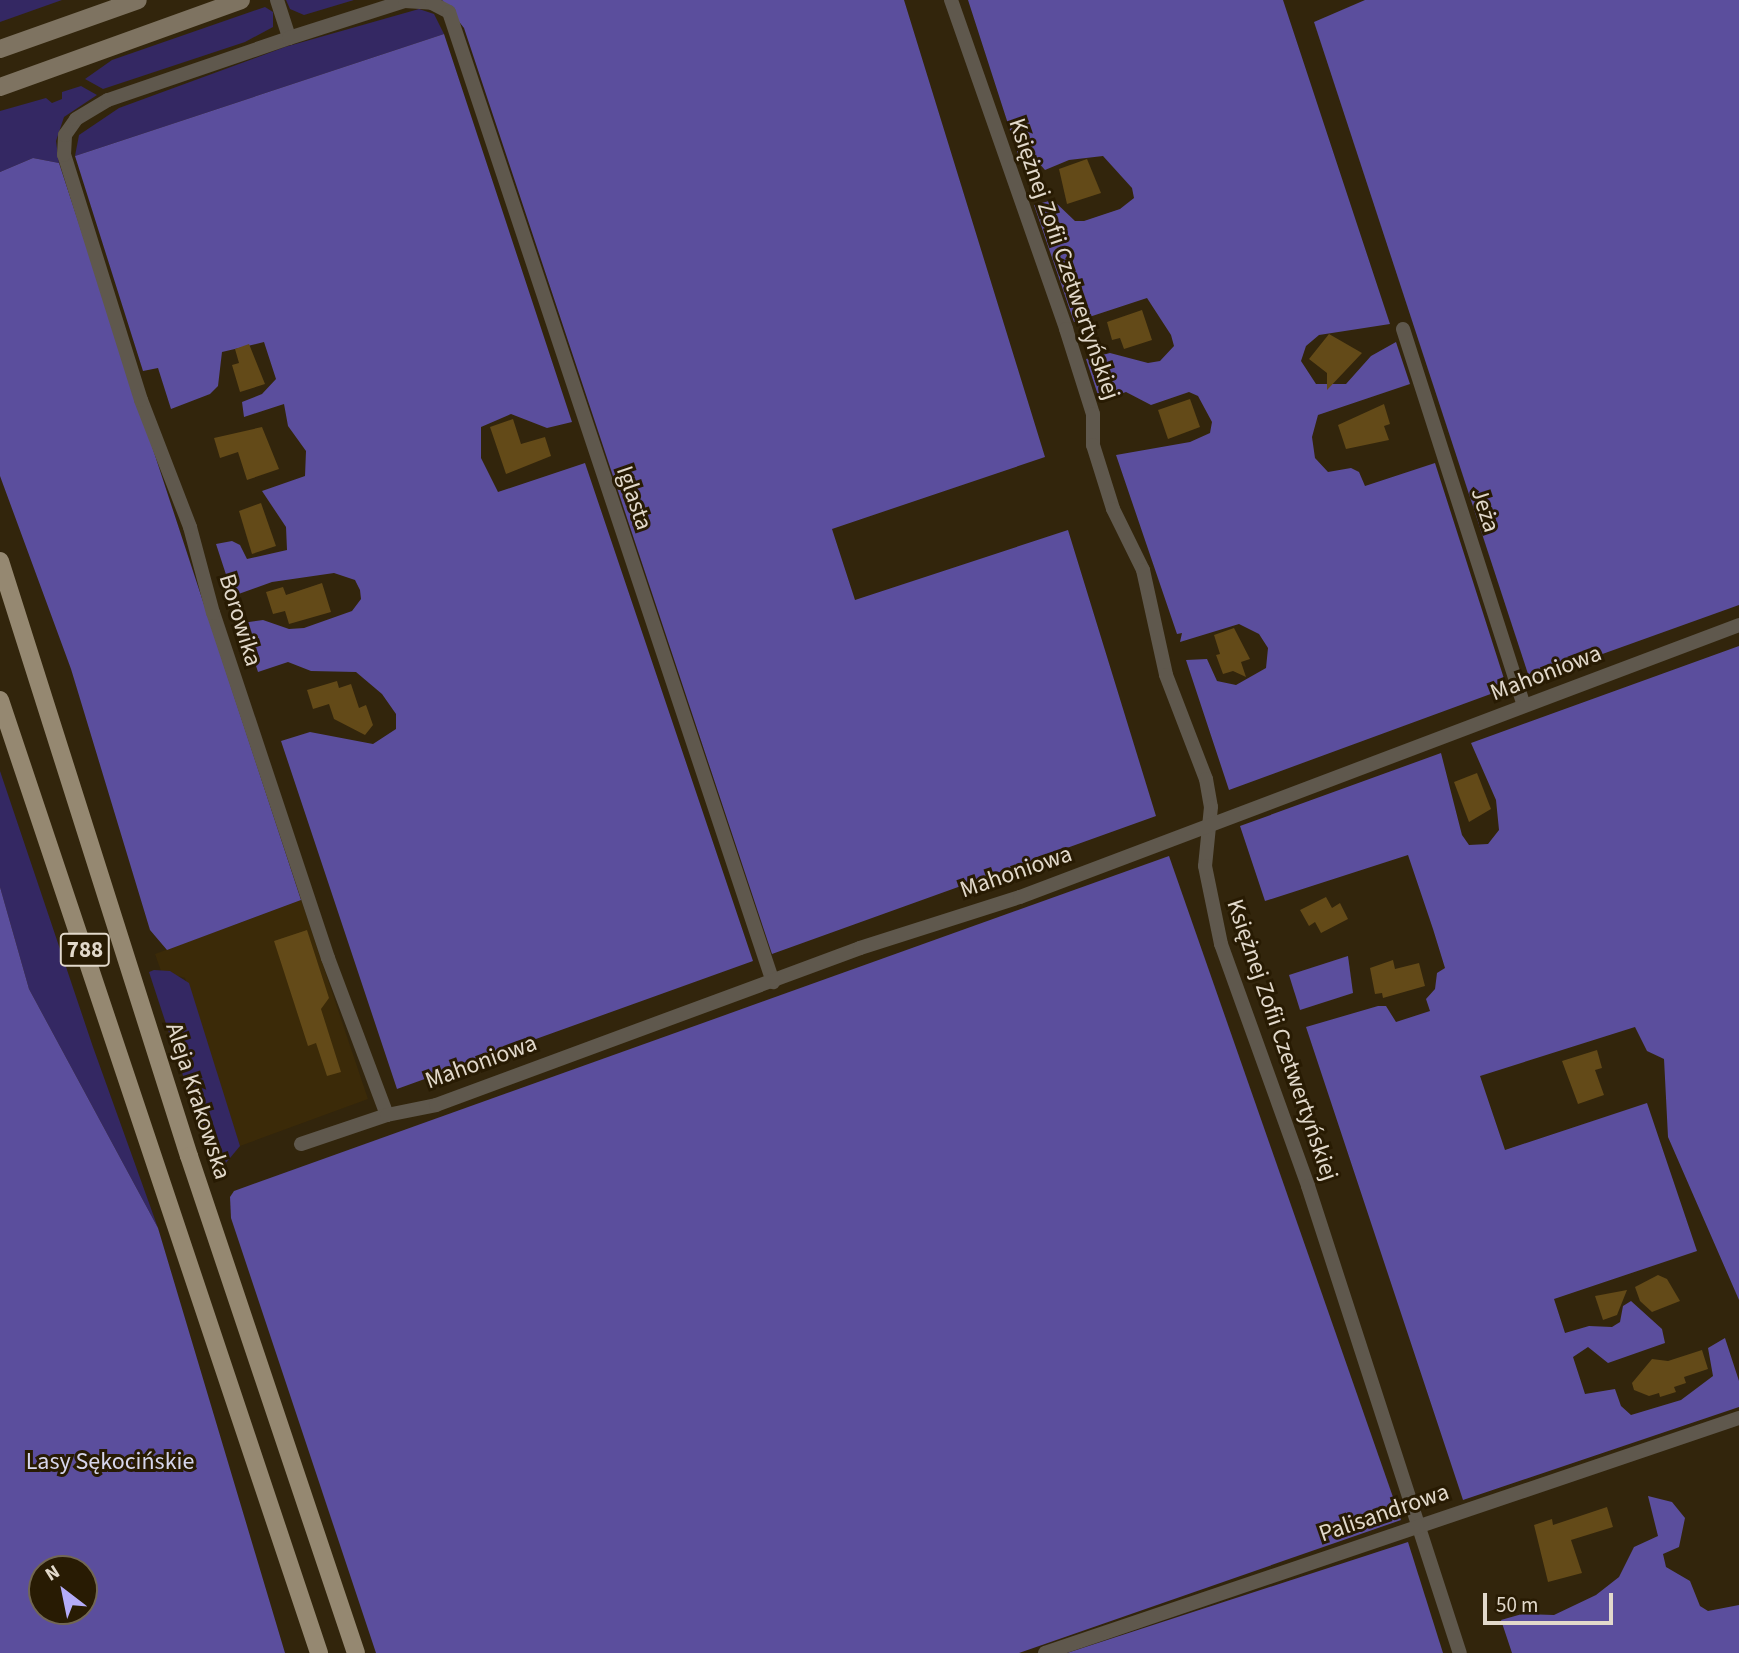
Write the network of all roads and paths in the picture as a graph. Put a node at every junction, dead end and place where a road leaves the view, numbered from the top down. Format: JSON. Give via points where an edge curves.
{"nodes":[{"id":1,"x":138,"y":0,"type":"edge"},
{"id":2,"x":241,"y":0,"type":"edge"},
{"id":3,"x":277,"y":0,"type":"edge"},
{"id":4,"x":951,"y":0,"type":"edge"},
{"id":5,"x":289,"y":38,"type":"junction"},
{"id":6,"x":0,"y":49,"type":"edge"},
{"id":7,"x":0,"y":87,"type":"edge"},
{"id":8,"x":1403,"y":329,"type":"dead end"},
{"id":9,"x":0,"y":561,"type":"edge"},
{"id":10,"x":1739,"y":625,"type":"edge"},
{"id":11,"x":0,"y":700,"type":"edge"},
{"id":12,"x":1524,"y":705,"type":"junction"},
{"id":13,"x":1209,"y":826,"type":"junction"},
{"id":14,"x":773,"y":982,"type":"junction"},
{"id":15,"x":387,"y":1115,"type":"junction"},
{"id":16,"x":301,"y":1144,"type":"dead end"},
{"id":17,"x":1739,"y":1418,"type":"edge"},
{"id":18,"x":1417,"y":1526,"type":"junction"},
{"id":19,"x":319,"y":1653,"type":"edge"},
{"id":20,"x":356,"y":1653,"type":"edge"},
{"id":21,"x":1045,"y":1653,"type":"edge"},
{"id":22,"x":1460,"y":1653,"type":"edge"}],
"edges":[{"from":1,"to":6,"type":"main road"},
{"from":2,"to":7,"type":"main road"},
{"from":3,"to":5,"type":"street"},
{"from":4,"to":13,"type":"street","name":"Księżnej Zofii Czetwertyńskiej","via":[[1093,414],[1093,445],[1113,509],[1143,570],[1166,675],[1206,779]]},
{"from":5,"to":14,"type":"street","name":"Iglasta","via":[[405,1],[442,6],[455,28]]},
{"from":5,"to":15,"type":"street","name":"Borowika","via":[[107,100],[76,119],[65,135],[68,176],[137,387],[190,527],[212,613],[261,759]]},
{"from":8,"to":12,"type":"street","name":"Jeża"},
{"from":9,"to":20,"type":"main road","name":"Aleja Krakowska","number":"788","via":[[189,1156]]},
{"from":10,"to":12,"type":"street","name":"Mahoniowa"},
{"from":11,"to":19,"type":"main road","number":"788"},
{"from":12,"to":13,"type":"street","name":"Mahoniowa"},
{"from":13,"to":14,"type":"street","name":"Mahoniowa","via":[[1020,897],[860,947]]},
{"from":13,"to":18,"type":"street","name":"Księżnej Zofii Czetwertyńskiej","via":[[1205,866],[1221,944],[1308,1186]]},
{"from":14,"to":15,"type":"street","name":"Mahoniowa","via":[[436,1105]]},
{"from":15,"to":16,"type":"street","name":"Mahoniowa"},
{"from":17,"to":18,"type":"street","name":"Palisandrowa"},
{"from":18,"to":21,"type":"street","name":"Palisandrowa"},
{"from":18,"to":22,"type":"street","name":"Księżnej Zofii Czetwertyńskiej"}]}
